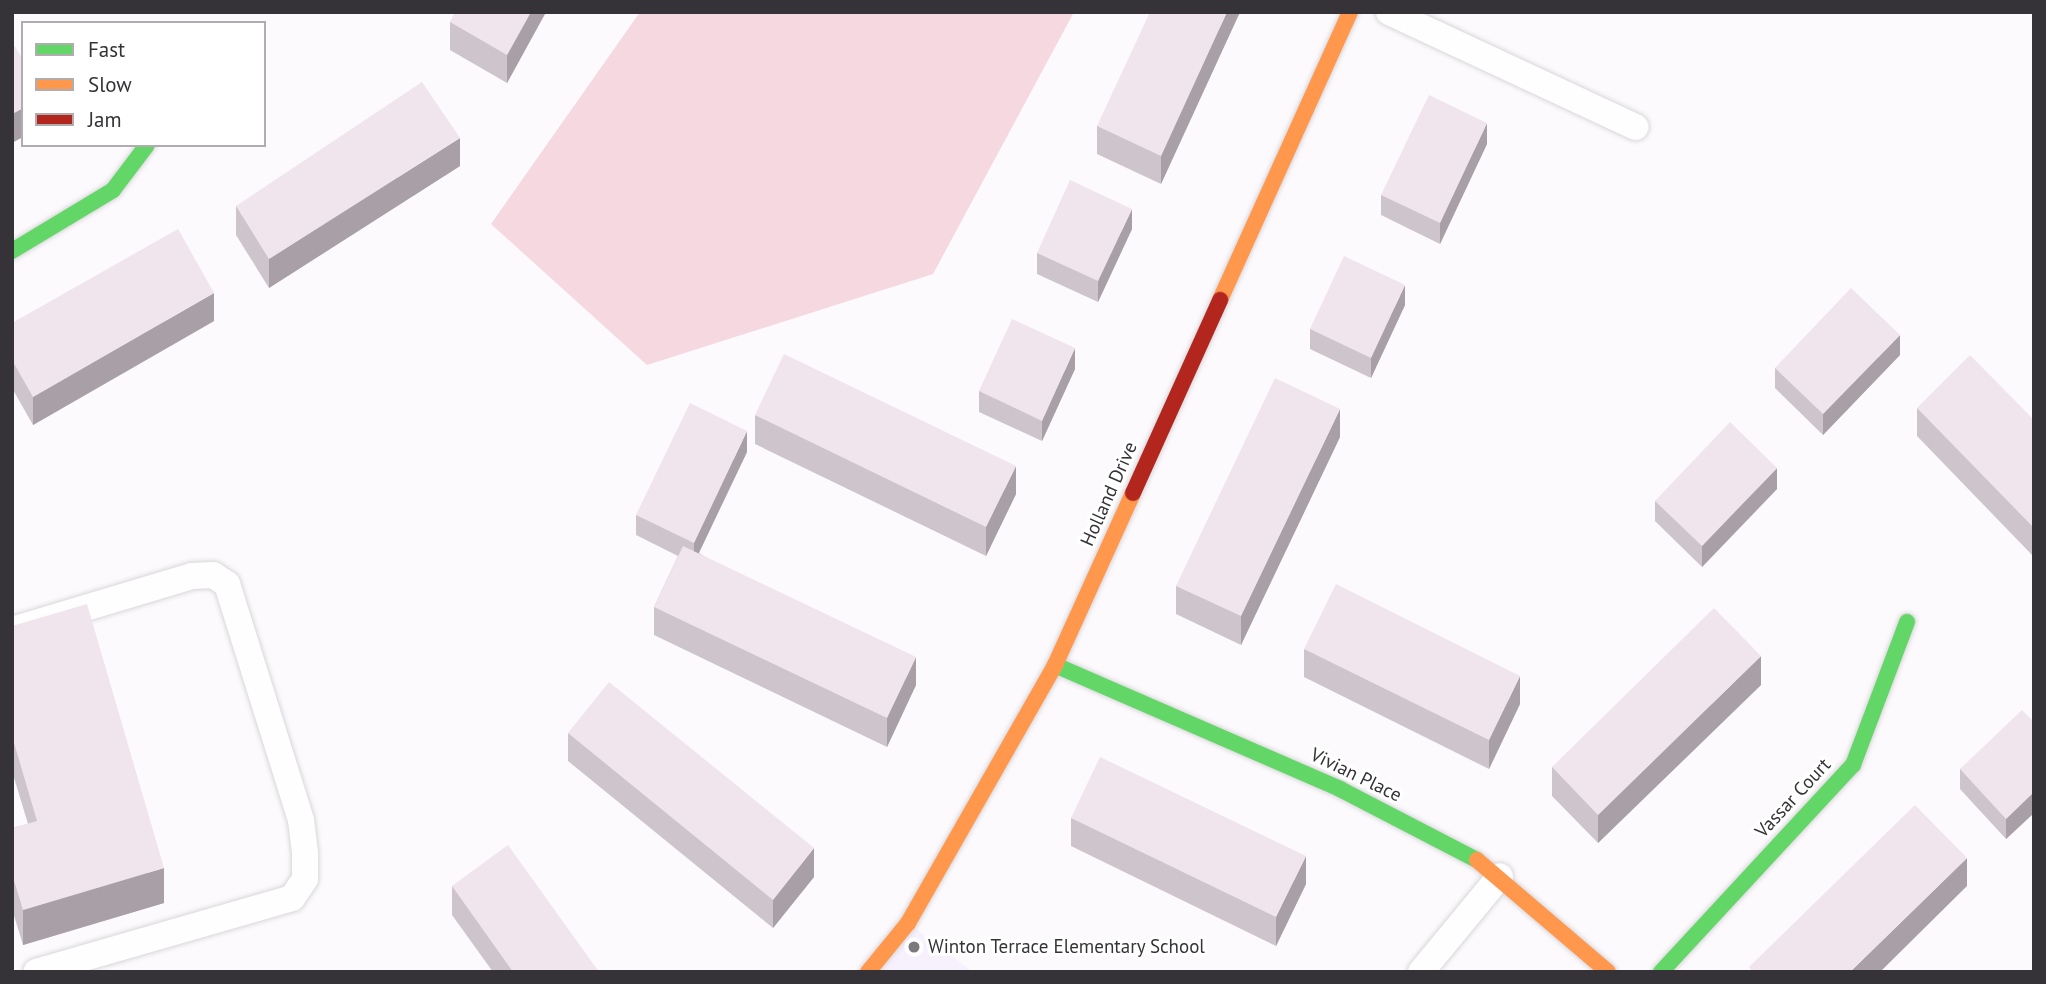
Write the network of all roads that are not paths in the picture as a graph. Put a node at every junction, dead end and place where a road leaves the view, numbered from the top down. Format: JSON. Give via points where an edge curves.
{"nodes":[{"id":1,"x":1350,"y":12,"type":"edge"},
{"id":2,"x":1389,"y":12,"type":"edge"},
{"id":3,"x":1636,"y":127,"type":"dead end"},
{"id":4,"x":145,"y":147,"type":"edge"},
{"id":5,"x":12,"y":251,"type":"edge"},
{"id":6,"x":1907,"y":622,"type":"dead end"},
{"id":7,"x":12,"y":630,"type":"edge"},
{"id":8,"x":1055,"y":665,"type":"junction"},
{"id":9,"x":1500,"y":876,"type":"junction"},
{"id":10,"x":36,"y":972,"type":"edge"},
{"id":11,"x":868,"y":972,"type":"edge"},
{"id":12,"x":1421,"y":972,"type":"edge"},
{"id":13,"x":1608,"y":972,"type":"edge"},
{"id":14,"x":1661,"y":972,"type":"edge"}],
"edges":[{"from":1,"to":8,"type":"street","name":"Holland Drive"},
{"from":2,"to":3,"type":"lane"},
{"from":4,"to":5,"type":"street","via":[[113,190]]},
{"from":6,"to":14,"type":"street","name":"Vassar Court","via":[[1853,765]]},
{"from":7,"to":10,"type":"lane","via":[[192,576],[213,575],[227,584],[301,820],[305,854],[305,879],[292,898]]},
{"from":8,"to":9,"type":"street","name":"Vivian Place","via":[[1340,789]]},
{"from":8,"to":11,"type":"street","name":"Holland Drive","via":[[908,923]]},
{"from":9,"to":12,"type":"lane"},
{"from":9,"to":13,"type":"street","name":"Vivian Place"}]}
